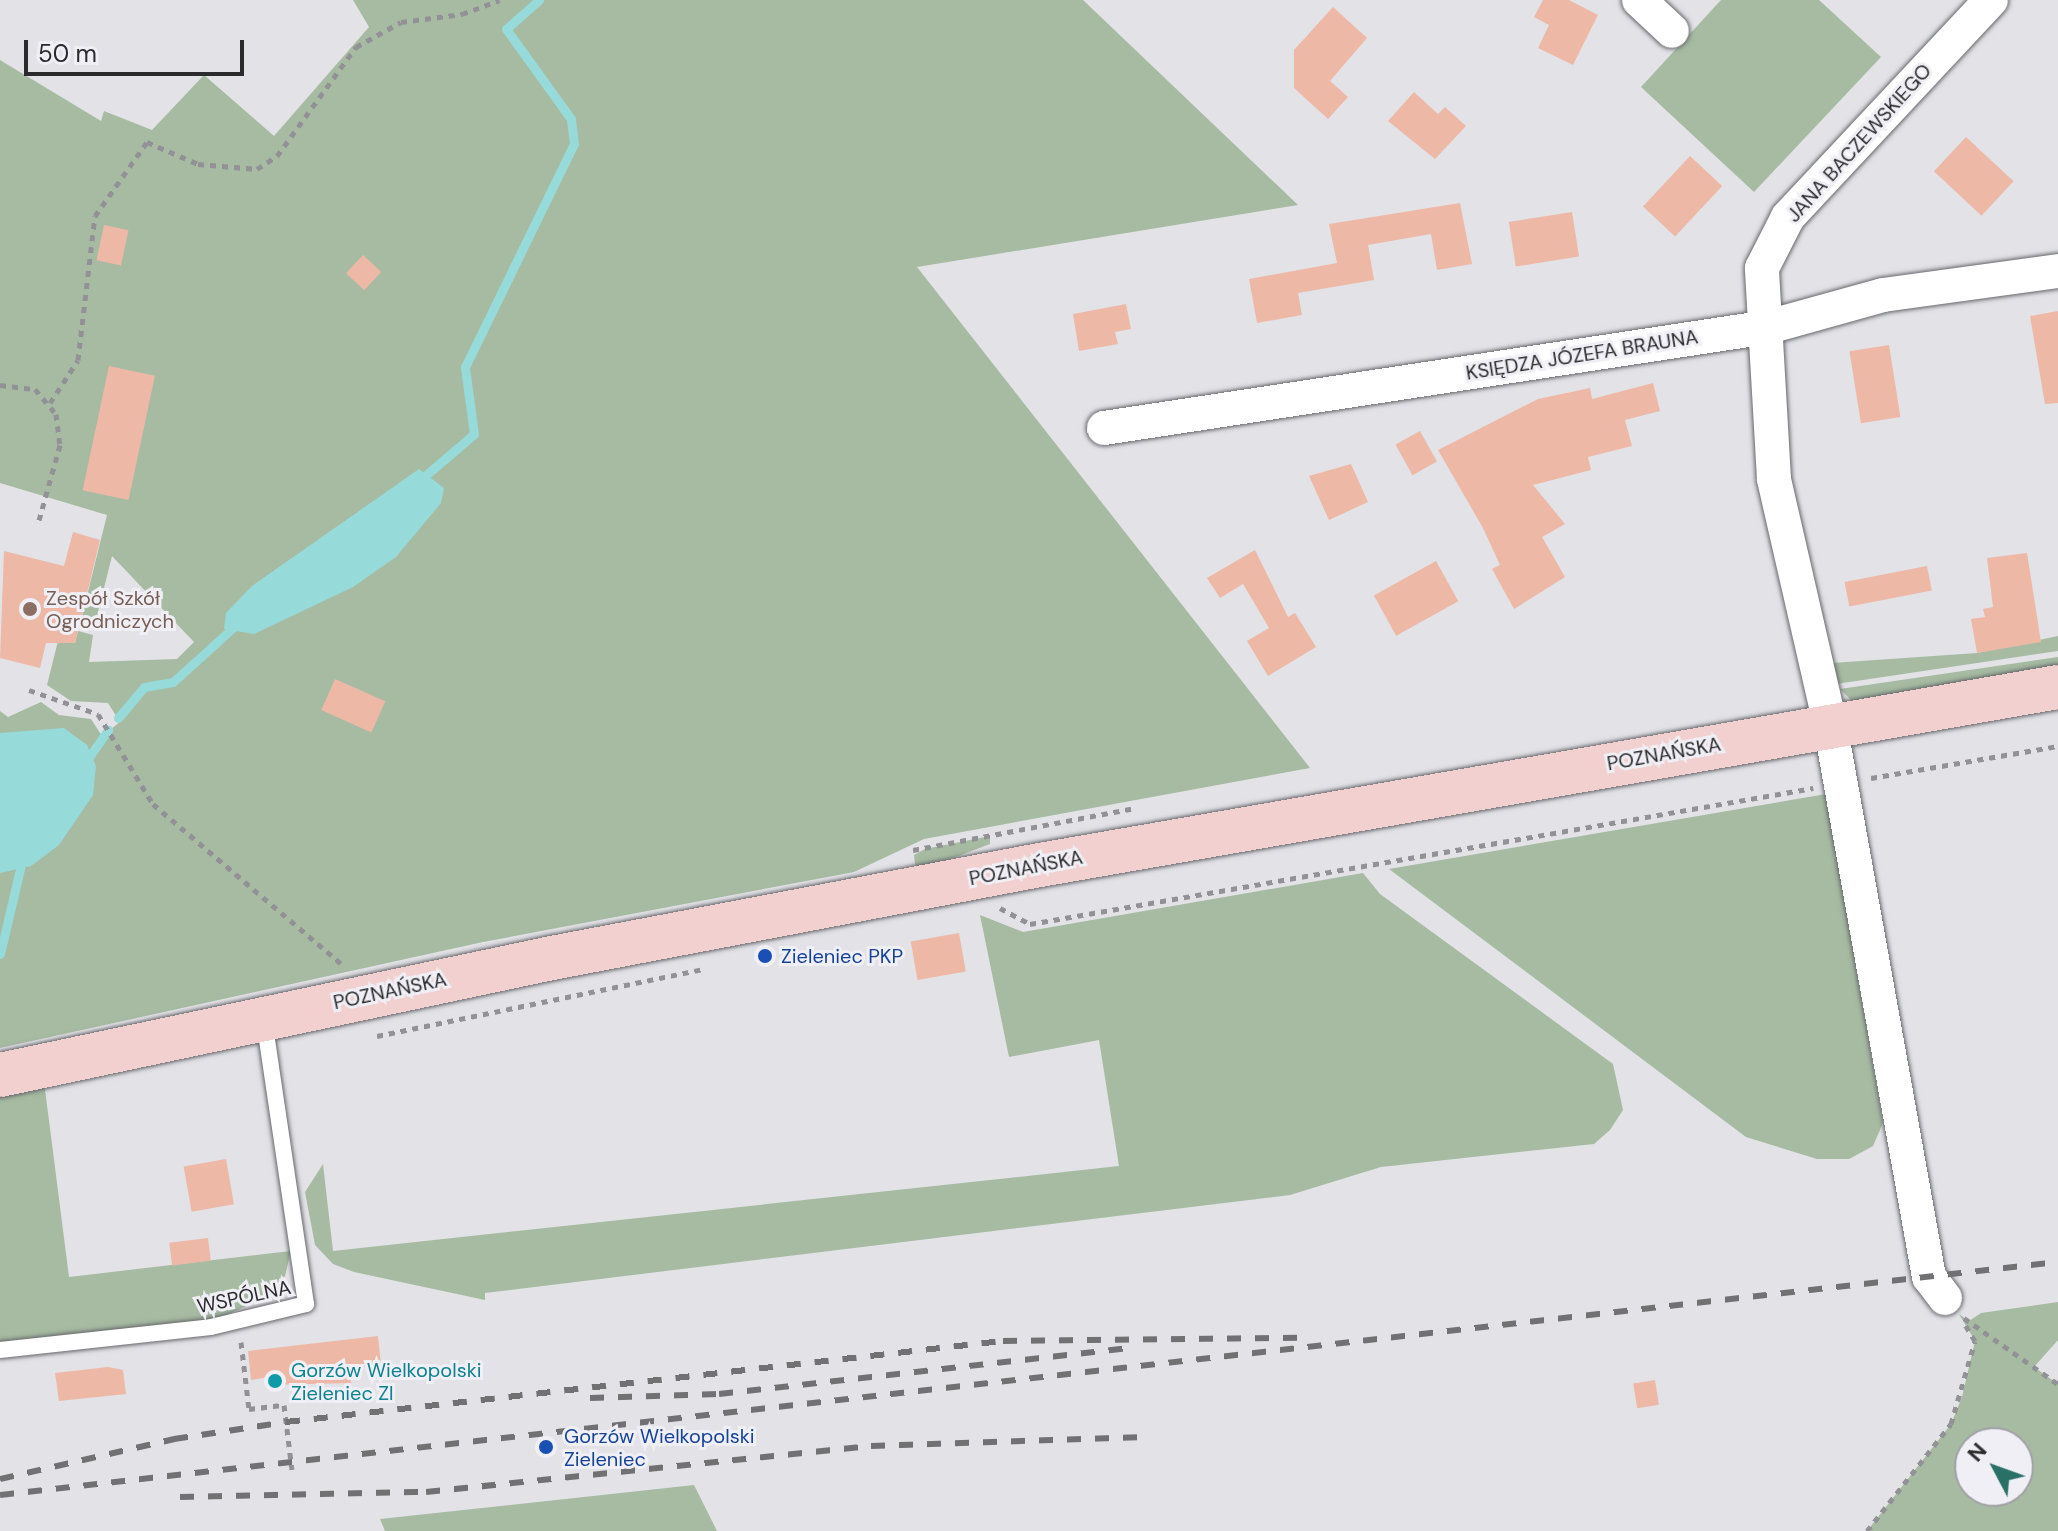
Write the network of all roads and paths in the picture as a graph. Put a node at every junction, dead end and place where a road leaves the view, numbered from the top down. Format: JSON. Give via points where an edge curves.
{"nodes":[{"id":1,"x":500,"y":0,"type":"edge"},
{"id":2,"x":1639,"y":0,"type":"edge"},
{"id":3,"x":1988,"y":1,"type":"edge"},
{"id":4,"x":1672,"y":31,"type":"dead end"},
{"id":5,"x":2058,"y":271,"type":"edge"},
{"id":6,"x":1768,"y":327,"type":"junction"},
{"id":7,"x":0,"y":385,"type":"edge"},
{"id":8,"x":50,"y":403,"type":"junction"},
{"id":9,"x":1104,"y":428,"type":"dead end"},
{"id":10,"x":39,"y":520,"type":"dead end"},
{"id":11,"x":2058,"y":687,"type":"edge"},
{"id":12,"x":29,"y":690,"type":"dead end"},
{"id":13,"x":1830,"y":724,"type":"junction"},
{"id":14,"x":2058,"y":746,"type":"edge"},
{"id":15,"x":1839,"y":784,"type":"junction"},
{"id":16,"x":987,"y":902,"type":"dead end"},
{"id":17,"x":350,"y":976,"type":"dead end"},
{"id":18,"x":264,"y":1019,"type":"junction"},
{"id":19,"x":0,"y":1075,"type":"edge"},
{"id":20,"x":1937,"y":1287,"type":"dead end"},
{"id":21,"x":239,"y":1321,"type":"junction"},
{"id":22,"x":0,"y":1350,"type":"edge"},
{"id":23,"x":2058,"y":1384,"type":"edge"},
{"id":24,"x":292,"y":1470,"type":"dead end"},
{"id":25,"x":1867,"y":1531,"type":"edge"}],
"edges":[{"from":1,"to":8,"type":"path","via":[[462,14],[401,22],[356,47],[277,156],[257,169],[198,164],[147,142],[95,216],[78,360]]},
{"from":2,"to":4,"type":"street"},
{"from":3,"to":6,"type":"street","name":"JANA BACZEWSKIEGO","via":[[1788,217],[1762,268]]},
{"from":5,"to":6,"type":"street","name":"KSIĘDZA JÓZEFA BRAUNA","via":[[1883,295]]},
{"from":6,"to":9,"type":"street","name":"KSIĘDZA JÓZEFA BRAUNA"},
{"from":6,"to":13,"type":"street","name":"JANA BACZEWSKIEGO","via":[[1774,479]]},
{"from":7,"to":8,"type":"path","via":[[35,389]]},
{"from":8,"to":10,"type":"path","via":[[60,445]]},
{"from":11,"to":13,"type":"main road","name":"POZNAŃSKA"},
{"from":12,"to":17,"type":"path","via":[[98,714],[153,804],[316,937]]},
{"from":13,"to":15,"type":"street","name":"JANA BACZEWSKIEGO"},
{"from":13,"to":18,"type":"main road","name":"POZNAŃSKA","via":[[1056,862]]},
{"from":14,"to":15,"type":"path"},
{"from":15,"to":16,"type":"path","via":[[1030,924]]},
{"from":15,"to":20,"type":"street","name":"JANA BACZEWSKIEGO"},
{"from":18,"to":19,"type":"main road","name":"POZNAŃSKA"},
{"from":18,"to":21,"type":"lane","name":"WSPÓLNA","via":[[306,1304]]},
{"from":21,"to":22,"type":"lane","name":"WSPÓLNA"},
{"from":21,"to":24,"type":"path","via":[[249,1409],[284,1405]]},
{"from":23,"to":25,"type":"path","via":[[1957,1312],[1975,1341],[1951,1424]]}]}
